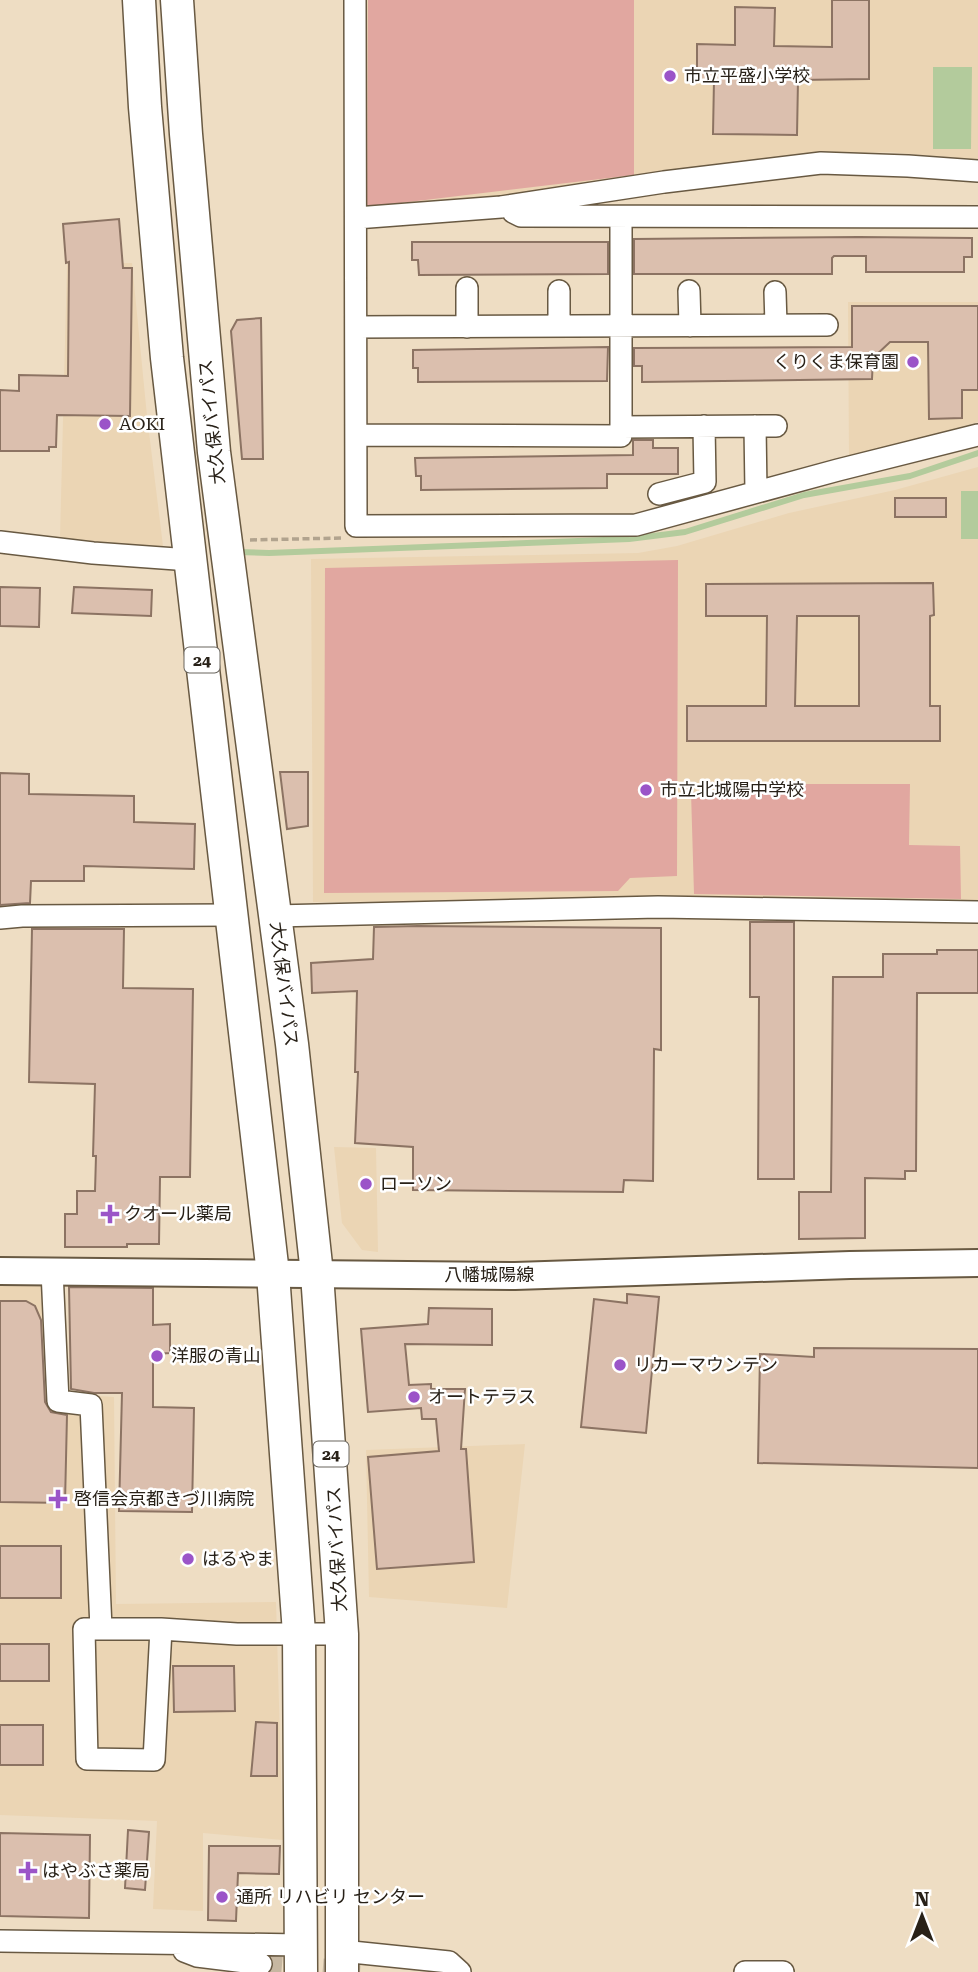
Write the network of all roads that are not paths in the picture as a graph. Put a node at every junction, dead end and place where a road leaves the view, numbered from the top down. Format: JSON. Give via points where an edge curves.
{"nodes":[{"id":1,"x":139,"y":0,"type":"edge"},
{"id":2,"x":177,"y":0,"type":"edge"},
{"id":3,"x":355,"y":0,"type":"edge"},
{"id":4,"x":978,"y":171,"type":"edge"},
{"id":5,"x":501,"y":207,"type":"junction"},
{"id":6,"x":621,"y":217,"type":"junction"},
{"id":7,"x":978,"y":217,"type":"edge"},
{"id":8,"x":356,"y":218,"type":"junction"},
{"id":9,"x":467,"y":288,"type":"dead end"},
{"id":10,"x":689,"y":290,"type":"dead end"},
{"id":11,"x":559,"y":291,"type":"dead end"},
{"id":12,"x":775,"y":292,"type":"dead end"},
{"id":13,"x":776,"y":325,"type":"junction"},
{"id":14,"x":827,"y":325,"type":"dead end"},
{"id":15,"x":559,"y":326,"type":"junction"},
{"id":16,"x":621,"y":326,"type":"junction"},
{"id":17,"x":690,"y":326,"type":"junction"},
{"id":18,"x":356,"y":327,"type":"junction"},
{"id":19,"x":467,"y":327,"type":"junction"},
{"id":20,"x":704,"y":426,"type":"junction"},
{"id":21,"x":755,"y":426,"type":"junction"},
{"id":22,"x":776,"y":426,"type":"dead end"},
{"id":23,"x":621,"y":427,"type":"junction"},
{"id":24,"x":356,"y":435,"type":"junction"},
{"id":25,"x":978,"y":435,"type":"edge"},
{"id":26,"x":756,"y":492,"type":"junction"},
{"id":27,"x":659,"y":494,"type":"dead end"},
{"id":28,"x":0,"y":542,"type":"edge"},
{"id":29,"x":190,"y":560,"type":"junction"},
{"id":30,"x":978,"y":912,"type":"edge"},
{"id":31,"x":231,"y":915,"type":"junction"},
{"id":32,"x":275,"y":916,"type":"junction"},
{"id":33,"x":0,"y":918,"type":"edge"},
{"id":34,"x":978,"y":1263,"type":"edge"},
{"id":35,"x":0,"y":1271,"type":"edge"},
{"id":36,"x":52,"y":1271,"type":"junction"},
{"id":37,"x":273,"y":1273,"type":"junction"},
{"id":38,"x":317,"y":1274,"type":"junction"},
{"id":39,"x":101,"y":1628,"type":"junction"},
{"id":40,"x":161,"y":1629,"type":"junction"},
{"id":41,"x":299,"y":1633,"type":"junction"},
{"id":42,"x":342,"y":1633,"type":"junction"},
{"id":43,"x":0,"y":1941,"type":"edge"},
{"id":44,"x":161,"y":1942,"type":"junction"},
{"id":45,"x":301,"y":1959,"type":"edge"},
{"id":46,"x":342,"y":1962,"type":"edge"},
{"id":47,"x":261,"y":1964,"type":"tunnel mouth"},
{"id":48,"x":460,"y":1972,"type":"edge"},
{"id":49,"x":745,"y":1972,"type":"edge"},
{"id":50,"x":783,"y":1972,"type":"edge"}],
"edges":[{"from":1,"to":29,"type":"highway","name":"大久保バイパス","number":"24","via":[[167,358]]},
{"from":2,"to":32,"type":"highway","name":"大久保バイパス","number":"24","via":[[214,453]]},
{"from":3,"to":8,"type":"street"},
{"from":4,"to":5,"type":"street","via":[[821,163]]},
{"from":5,"to":6,"type":"street","via":[[521,216]]},
{"from":5,"to":8,"type":"street"},
{"from":6,"to":7,"type":"street"},
{"from":6,"to":16,"type":"street"},
{"from":8,"to":18,"type":"street"},
{"from":9,"to":19,"type":"street"},
{"from":10,"to":17,"type":"street"},
{"from":11,"to":15,"type":"street"},
{"from":12,"to":13,"type":"street"},
{"from":13,"to":14,"type":"street"},
{"from":13,"to":17,"type":"street"},
{"from":15,"to":16,"type":"street"},
{"from":15,"to":19,"type":"street"},
{"from":16,"to":17,"type":"street"},
{"from":16,"to":23,"type":"street"},
{"from":18,"to":19,"type":"street"},
{"from":18,"to":24,"type":"street"},
{"from":20,"to":21,"type":"street"},
{"from":20,"to":23,"type":"street"},
{"from":20,"to":27,"type":"street","via":[[705,482]]},
{"from":21,"to":22,"type":"street"},
{"from":21,"to":26,"type":"street"},
{"from":23,"to":24,"type":"street","via":[[621,436]]},
{"from":24,"to":26,"type":"street","via":[[356,526],[636,525]]},
{"from":25,"to":26,"type":"street"},
{"from":28,"to":29,"type":"street"},
{"from":29,"to":31,"type":"highway","name":"大久保バイパス","number":"24"},
{"from":30,"to":32,"type":"street","via":[[658,907]]},
{"from":31,"to":33,"type":"street"},
{"from":31,"to":37,"type":"highway","name":"大久保バイパス","number":"24"},
{"from":32,"to":38,"type":"highway","name":"大久保バイパス","number":"24"},
{"from":34,"to":38,"type":"main road","name":"八幡城陽線","via":[[515,1276]]},
{"from":35,"to":36,"type":"main road","name":"八幡城陽線"},
{"from":36,"to":37,"type":"main road","name":"八幡城陽線"},
{"from":36,"to":39,"type":"street","via":[[58,1401],[91,1405]]},
{"from":37,"to":38,"type":"main road","name":"八幡城陽線"},
{"from":37,"to":41,"type":"highway","name":"大久保バイパス","number":"24"},
{"from":38,"to":42,"type":"highway","name":"大久保バイパス","number":"24"},
{"from":39,"to":40,"type":"street"},
{"from":39,"to":40,"type":"street","via":[[84,1629],[87,1759],[154,1760]]},
{"from":40,"to":41,"type":"street"},
{"from":41,"to":42,"type":"street"},
{"from":41,"to":45,"type":"highway","name":"大久保バイパス","number":"24"},
{"from":42,"to":46,"type":"highway","name":"大久保バイパス","number":"24"},
{"from":43,"to":44,"type":"street"},
{"from":44,"to":45,"type":"street"},
{"from":44,"to":47,"type":"street","via":[[197,1956]]},
{"from":46,"to":48,"type":"street","via":[[449,1962]]},
{"from":49,"to":50,"type":"street"}]}
